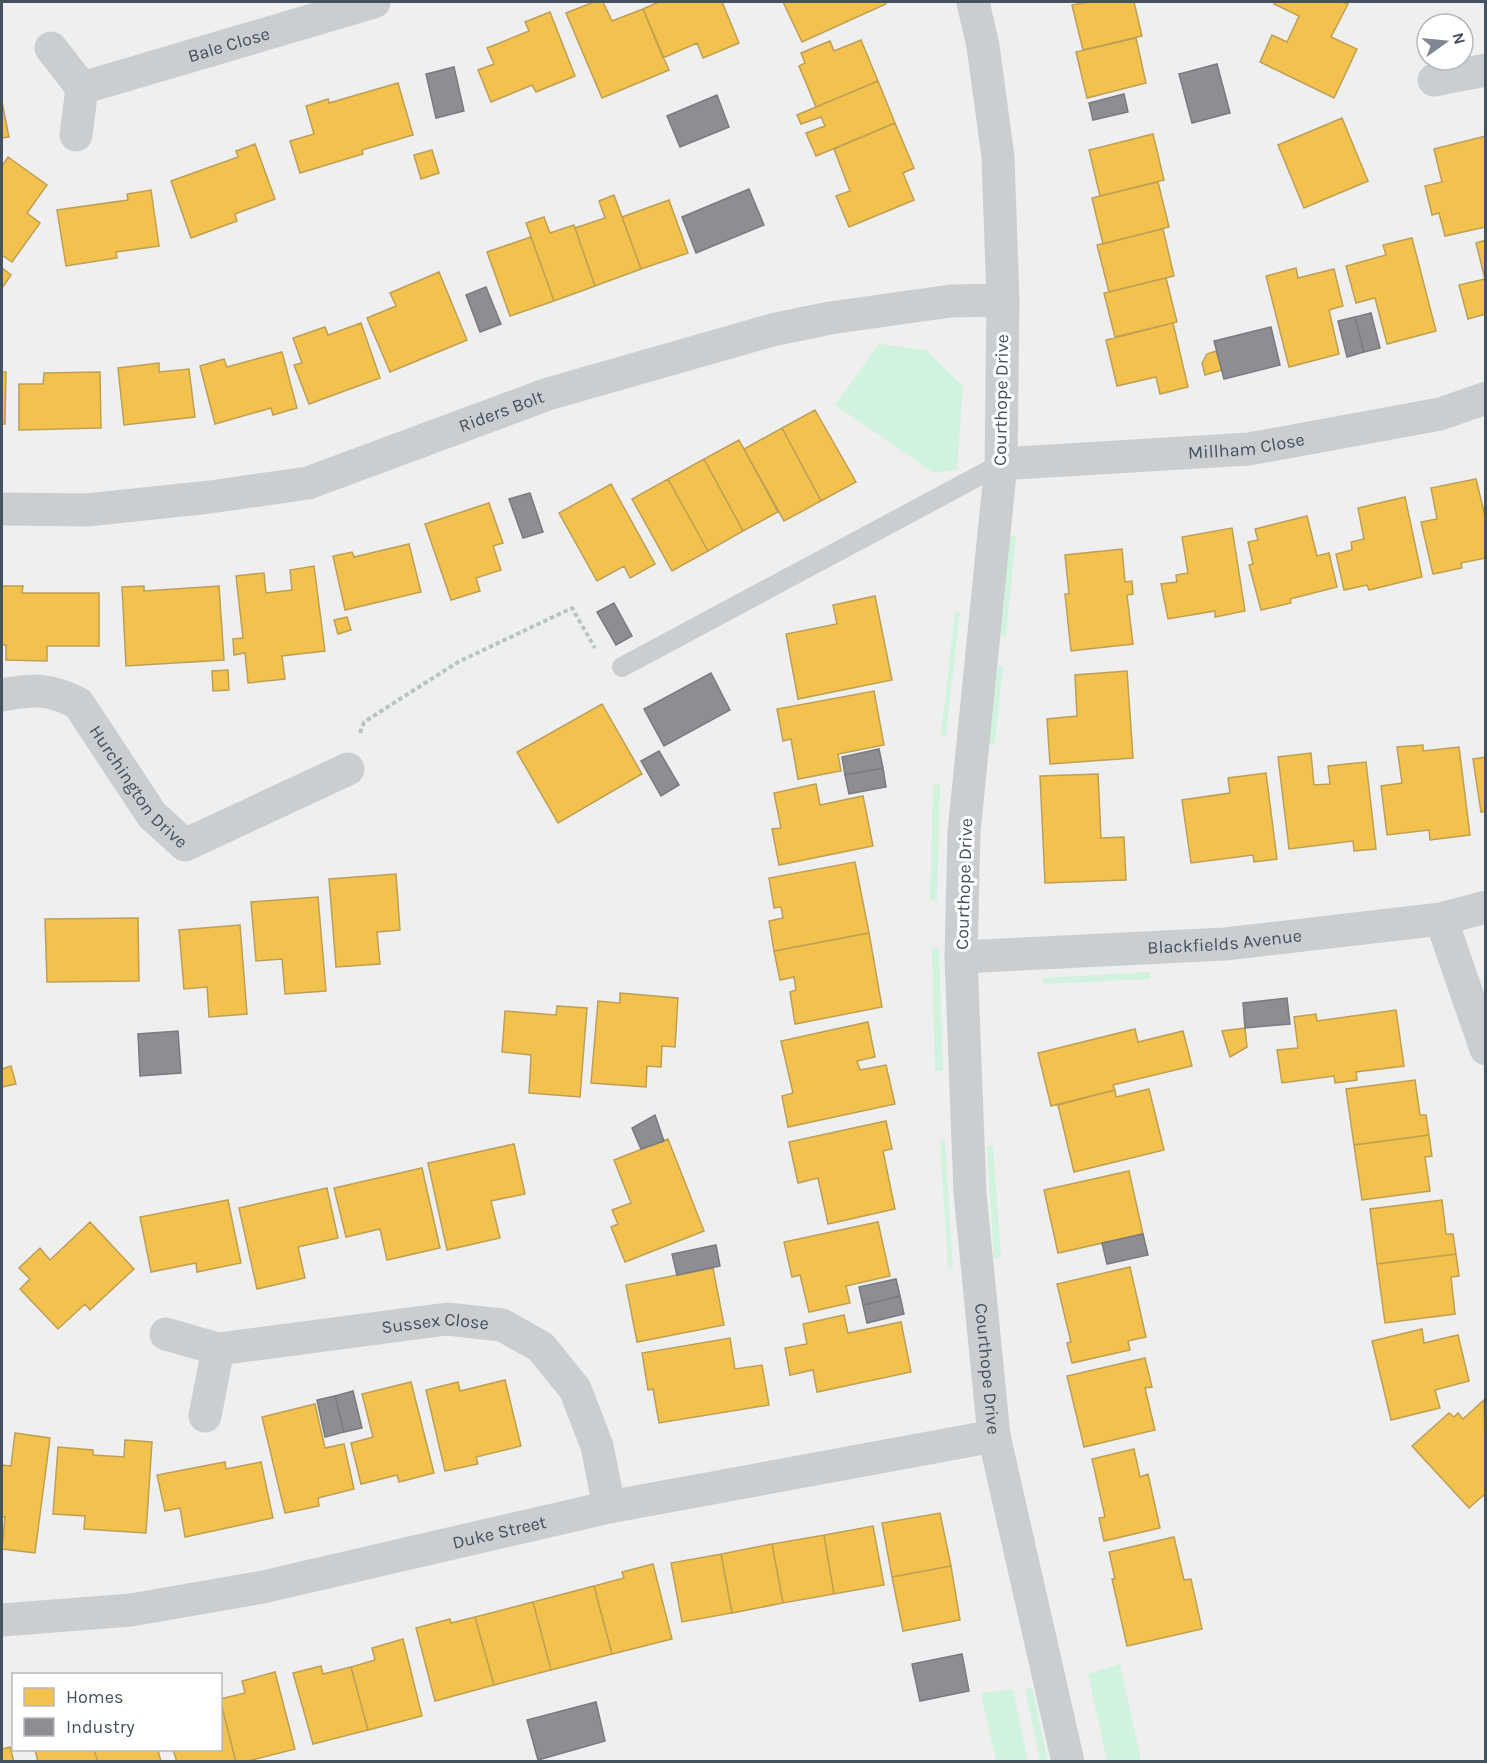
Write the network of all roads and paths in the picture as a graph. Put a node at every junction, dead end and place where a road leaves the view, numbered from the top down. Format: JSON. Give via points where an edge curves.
{"nodes":[{"id":1,"x":374,"y":2,"type":"edge"},
{"id":2,"x":973,"y":2,"type":"edge"},
{"id":3,"x":51,"y":48,"type":"dead end"},
{"id":4,"x":1485,"y":69,"type":"edge"},
{"id":5,"x":1434,"y":80,"type":"dead end"},
{"id":6,"x":82,"y":88,"type":"junction"},
{"id":7,"x":76,"y":135,"type":"dead end"},
{"id":8,"x":1004,"y":300,"type":"junction"},
{"id":9,"x":1485,"y":398,"type":"edge"},
{"id":10,"x":1001,"y":464,"type":"junction"},
{"id":11,"x":2,"y":510,"type":"edge"},
{"id":12,"x":622,"y":667,"type":"joint"},
{"id":13,"x":2,"y":695,"type":"edge"},
{"id":14,"x":348,"y":769,"type":"joint"},
{"id":15,"x":1485,"y":906,"type":"edge"},
{"id":16,"x":1441,"y":919,"type":"junction"},
{"id":17,"x":961,"y":957,"type":"junction"},
{"id":18,"x":1485,"y":1049,"type":"edge"},
{"id":19,"x":166,"y":1334,"type":"dead end"},
{"id":20,"x":218,"y":1349,"type":"junction"},
{"id":21,"x":205,"y":1416,"type":"dead end"},
{"id":22,"x":994,"y":1436,"type":"junction"},
{"id":23,"x":609,"y":1507,"type":"junction"},
{"id":24,"x":2,"y":1620,"type":"edge"},
{"id":25,"x":1068,"y":1761,"type":"edge"}],
"edges":[{"from":1,"to":6,"type":"street","name":"Bale Close"},
{"from":2,"to":8,"type":"street","name":"Courthope Drive","via":[[983,45],[998,157]]},
{"from":3,"to":6,"type":"street"},
{"from":4,"to":5,"type":"street"},
{"from":6,"to":7,"type":"street"},
{"from":8,"to":10,"type":"street","name":"Courthope Drive"},
{"from":8,"to":11,"type":"street","name":"Riders Bolt","via":[[951,301],[772,330],[548,394],[308,483],[87,510]]},
{"from":9,"to":10,"type":"street","name":"Millham Close","via":[[1440,414],[1249,449]]},
{"from":10,"to":12,"type":"lane"},
{"from":10,"to":17,"type":"street","name":"Courthope Drive","via":[[964,831]]},
{"from":12,"to":14,"type":"path","via":[[604,664],[572,608],[458,662],[364,722]]},
{"from":13,"to":14,"type":"street","name":"Hurchington Drive","via":[[34,689],[78,703],[152,815],[185,845]]},
{"from":15,"to":16,"type":"street","name":"Blackfields Avenue"},
{"from":16,"to":17,"type":"street","name":"Blackfields Avenue","via":[[1225,944]]},
{"from":16,"to":18,"type":"street"},
{"from":17,"to":22,"type":"street","name":"Courthope Drive","via":[[970,1194]]},
{"from":19,"to":20,"type":"street","name":"Sussex Close"},
{"from":20,"to":21,"type":"street"},
{"from":20,"to":23,"type":"street","name":"Sussex Close","via":[[447,1319],[502,1325],[541,1347],[575,1389],[597,1446]]},
{"from":22,"to":23,"type":"street","name":"Duke Street"},
{"from":22,"to":25,"type":"street","name":"Courthope Drive"},
{"from":23,"to":24,"type":"street","name":"Duke Street","via":[[262,1587],[131,1611]]}]}
